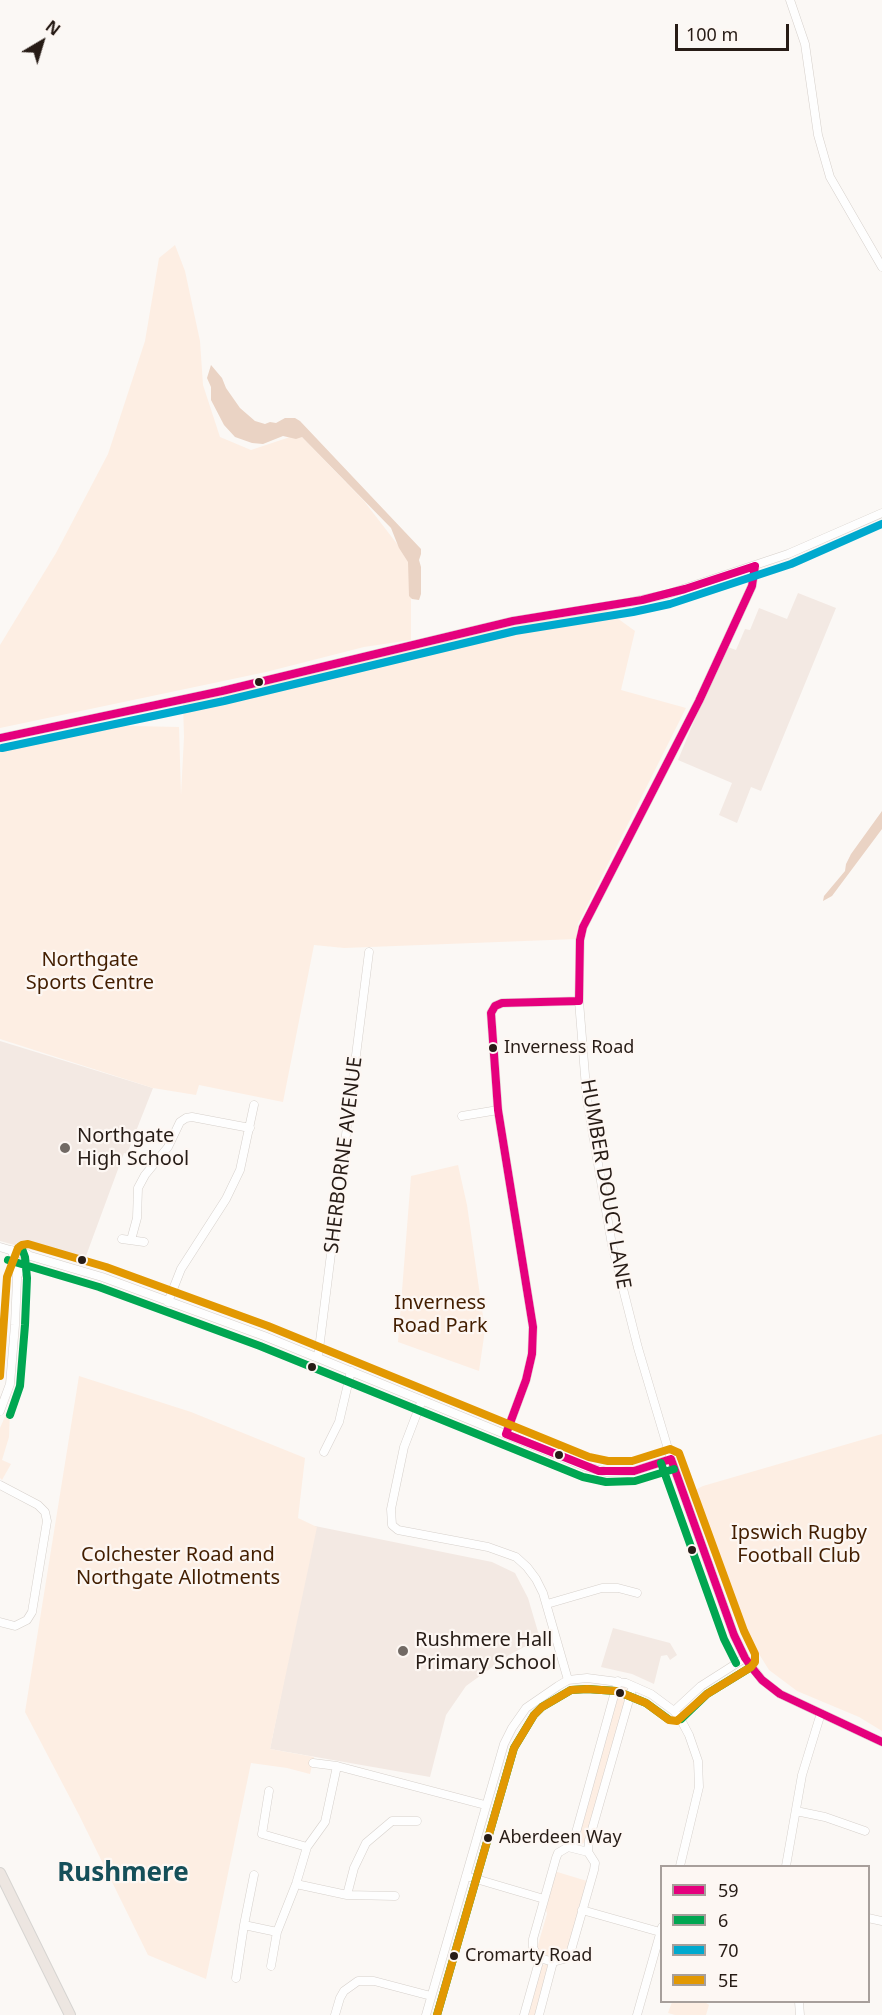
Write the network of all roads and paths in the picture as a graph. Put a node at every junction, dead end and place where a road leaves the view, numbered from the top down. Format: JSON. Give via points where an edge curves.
{"nodes":[{"id":1,"x":790,"y":0,"type":"edge"},
{"id":2,"x":882,"y":267,"type":"edge"},
{"id":3,"x":882,"y":513,"type":"edge"},
{"id":4,"x":755,"y":566,"type":"junction"},
{"id":5,"x":0,"y":738,"type":"edge"},
{"id":6,"x":369,"y":952,"type":"dead end"},
{"id":7,"x":579,"y":1001,"type":"junction"},
{"id":8,"x":254,"y":1105,"type":"dead end"},
{"id":9,"x":498,"y":1110,"type":"junction"},
{"id":10,"x":462,"y":1116,"type":"dead end"},
{"id":11,"x":250,"y":1128,"type":"junction"},
{"id":12,"x":122,"y":1239,"type":"dead end"},
{"id":13,"x":131,"y":1240,"type":"junction"},
{"id":14,"x":144,"y":1242,"type":"dead end"},
{"id":15,"x":0,"y":1247,"type":"edge"},
{"id":16,"x":11,"y":1250,"type":"junction"},
{"id":17,"x":27,"y":1254,"type":"junction"},
{"id":18,"x":17,"y":1279,"type":"junction"},
{"id":19,"x":168,"y":1302,"type":"junction"},
{"id":20,"x":318,"y":1357,"type":"junction"},
{"id":21,"x":351,"y":1371,"type":"junction"},
{"id":22,"x":422,"y":1400,"type":"junction"},
{"id":23,"x":0,"y":1411,"type":"edge"},
{"id":24,"x":506,"y":1434,"type":"junction"},
{"id":25,"x":324,"y":1452,"type":"dead end"},
{"id":26,"x":671,"y":1459,"type":"junction"},
{"id":27,"x":0,"y":1485,"type":"edge"},
{"id":28,"x":637,"y":1593,"type":"dead end"},
{"id":29,"x":547,"y":1605,"type":"junction"},
{"id":30,"x":0,"y":1622,"type":"edge"},
{"id":31,"x":745,"y":1658,"type":"junction"},
{"id":32,"x":568,"y":1680,"type":"junction"},
{"id":33,"x":618,"y":1681,"type":"junction"},
{"id":34,"x":633,"y":1686,"type":"junction"},
{"id":35,"x":674,"y":1711,"type":"junction"},
{"id":36,"x":821,"y":1713,"type":"junction"},
{"id":37,"x":882,"y":1742,"type":"edge"},
{"id":38,"x":313,"y":1763,"type":"dead end"},
{"id":39,"x":337,"y":1766,"type":"junction"},
{"id":40,"x":269,"y":1791,"type":"dead end"},
{"id":41,"x":486,"y":1805,"type":"junction"},
{"id":42,"x":796,"y":1811,"type":"junction"},
{"id":43,"x":417,"y":1821,"type":"dead end"},
{"id":44,"x":865,"y":1831,"type":"dead end"},
{"id":45,"x":307,"y":1847,"type":"junction"},
{"id":46,"x":572,"y":1847,"type":"junction"},
{"id":47,"x":588,"y":1852,"type":"junction"},
{"id":48,"x":680,"y":1865,"type":"edge"},
{"id":49,"x":786,"y":1865,"type":"edge"},
{"id":50,"x":0,"y":1873,"type":"edge"},
{"id":51,"x":254,"y":1875,"type":"dead end"},
{"id":52,"x":466,"y":1876,"type":"junction"},
{"id":53,"x":296,"y":1884,"type":"junction"},
{"id":54,"x":347,"y":1895,"type":"junction"},
{"id":55,"x":394,"y":1896,"type":"dead end"},
{"id":56,"x":544,"y":1899,"type":"junction"},
{"id":57,"x":582,"y":1910,"type":"junction"},
{"id":58,"x":244,"y":1925,"type":"junction"},
{"id":59,"x":277,"y":1932,"type":"junction"},
{"id":60,"x":660,"y":1933,"type":"edge"},
{"id":61,"x":540,"y":1958,"type":"junction"},
{"id":62,"x":553,"y":1962,"type":"junction"},
{"id":63,"x":272,"y":1966,"type":"dead end"},
{"id":64,"x":236,"y":1978,"type":"dead end"},
{"id":65,"x":431,"y":1996,"type":"junction"},
{"id":66,"x":70,"y":2015,"type":"edge"},
{"id":67,"x":335,"y":2015,"type":"edge"},
{"id":68,"x":426,"y":2015,"type":"edge"},
{"id":69,"x":524,"y":2015,"type":"edge"},
{"id":70,"x":539,"y":2015,"type":"edge"},
{"id":71,"x":637,"y":2015,"type":"edge"}],
"edges":[{"from":1,"to":2,"type":"street","via":[[806,44],[818,135],[830,177]]},
{"from":3,"to":4,"type":"street"},
{"from":4,"to":5,"type":"street","via":[[659,596],[503,623],[222,691]]},
{"from":4,"to":7,"type":"street","name":"HUMBER DOUCY LANE","via":[[752,586],[699,701],[583,927]]},
{"from":6,"to":20,"type":"street","name":"SHERBORNE AVENUE"},
{"from":7,"to":9,"type":"street","via":[[502,1003],[492,1010]]},
{"from":7,"to":26,"type":"street","name":"HUMBER DOUCY LANE","via":[[586,1100],[612,1245]]},
{"from":8,"to":11,"type":"street"},
{"from":9,"to":10,"type":"street"},
{"from":9,"to":24,"type":"street","via":[[533,1327],[526,1380]]},
{"from":11,"to":13,"type":"street","via":[[192,1117],[180,1122],[168,1148],[138,1188]]},
{"from":11,"to":19,"type":"street","via":[[237,1178],[184,1264]]},
{"from":12,"to":13,"type":"street"},
{"from":13,"to":14,"type":"street"},
{"from":15,"to":16,"type":"street"},
{"from":16,"to":17,"type":"street"},
{"from":16,"to":18,"type":"street"},
{"from":17,"to":18,"type":"street"},
{"from":17,"to":19,"type":"street"},
{"from":18,"to":23,"type":"street","via":[[11,1377]]},
{"from":19,"to":20,"type":"street"},
{"from":20,"to":21,"type":"street"},
{"from":21,"to":22,"type":"street"},
{"from":21,"to":25,"type":"street","via":[[339,1422]]},
{"from":22,"to":24,"type":"street"},
{"from":22,"to":29,"type":"street","via":[[404,1448],[391,1509],[392,1525],[398,1530],[488,1547],[516,1557],[536,1579]]},
{"from":24,"to":26,"type":"street","via":[[601,1472],[634,1471]]},
{"from":26,"to":31,"type":"street","name":"HUMBER DOUCY LANE"},
{"from":27,"to":30,"type":"street","via":[[38,1505],[47,1521],[32,1612],[15,1626]]},
{"from":28,"to":29,"type":"street","via":[[602,1588]]},
{"from":29,"to":32,"type":"street"},
{"from":31,"to":35,"type":"street","via":[[701,1686]]},
{"from":31,"to":36,"type":"street","name":"HUMBER DOUCY LANE","via":[[762,1680],[780,1694]]},
{"from":32,"to":33,"type":"street"},
{"from":32,"to":41,"type":"street","via":[[526,1708],[512,1728]]},
{"from":33,"to":34,"type":"street"},
{"from":33,"to":46,"type":"street"},
{"from":34,"to":35,"type":"street"},
{"from":34,"to":47,"type":"street"},
{"from":35,"to":48,"type":"street","via":[[689,1735],[699,1773],[696,1807]]},
{"from":36,"to":37,"type":"street","name":"HUMBER DOUCY LANE"},
{"from":36,"to":42,"type":"street","via":[[801,1775]]},
{"from":38,"to":39,"type":"street"},
{"from":39,"to":41,"type":"street"},
{"from":39,"to":45,"type":"street","via":[[325,1822]]},
{"from":40,"to":45,"type":"street","via":[[262,1834]]},
{"from":41,"to":52,"type":"street"},
{"from":42,"to":44,"type":"street"},
{"from":42,"to":49,"type":"street"},
{"from":43,"to":54,"type":"street","via":[[392,1821],[366,1843]]},
{"from":45,"to":53,"type":"street"},
{"from":46,"to":47,"type":"street"},
{"from":46,"to":56,"type":"street","via":[[558,1853]]},
{"from":47,"to":57,"type":"street","via":[[594,1870]]},
{"from":50,"to":66,"type":"main road"},
{"from":51,"to":58,"type":"street"},
{"from":52,"to":56,"type":"street"},
{"from":52,"to":65,"type":"street"},
{"from":53,"to":54,"type":"street"},
{"from":53,"to":59,"type":"street"},
{"from":54,"to":55,"type":"street"},
{"from":56,"to":61,"type":"street","via":[[533,1939]]},
{"from":57,"to":60,"type":"street"},
{"from":57,"to":62,"type":"street","via":[[570,1954]]},
{"from":58,"to":59,"type":"street"},
{"from":58,"to":64,"type":"street"},
{"from":59,"to":63,"type":"street"},
{"from":60,"to":71,"type":"street"},
{"from":61,"to":62,"type":"street"},
{"from":61,"to":69,"type":"street"},
{"from":62,"to":70,"type":"street"},
{"from":65,"to":67,"type":"street","via":[[374,1981],[358,1981],[344,1991]]},
{"from":65,"to":68,"type":"street"}]}
